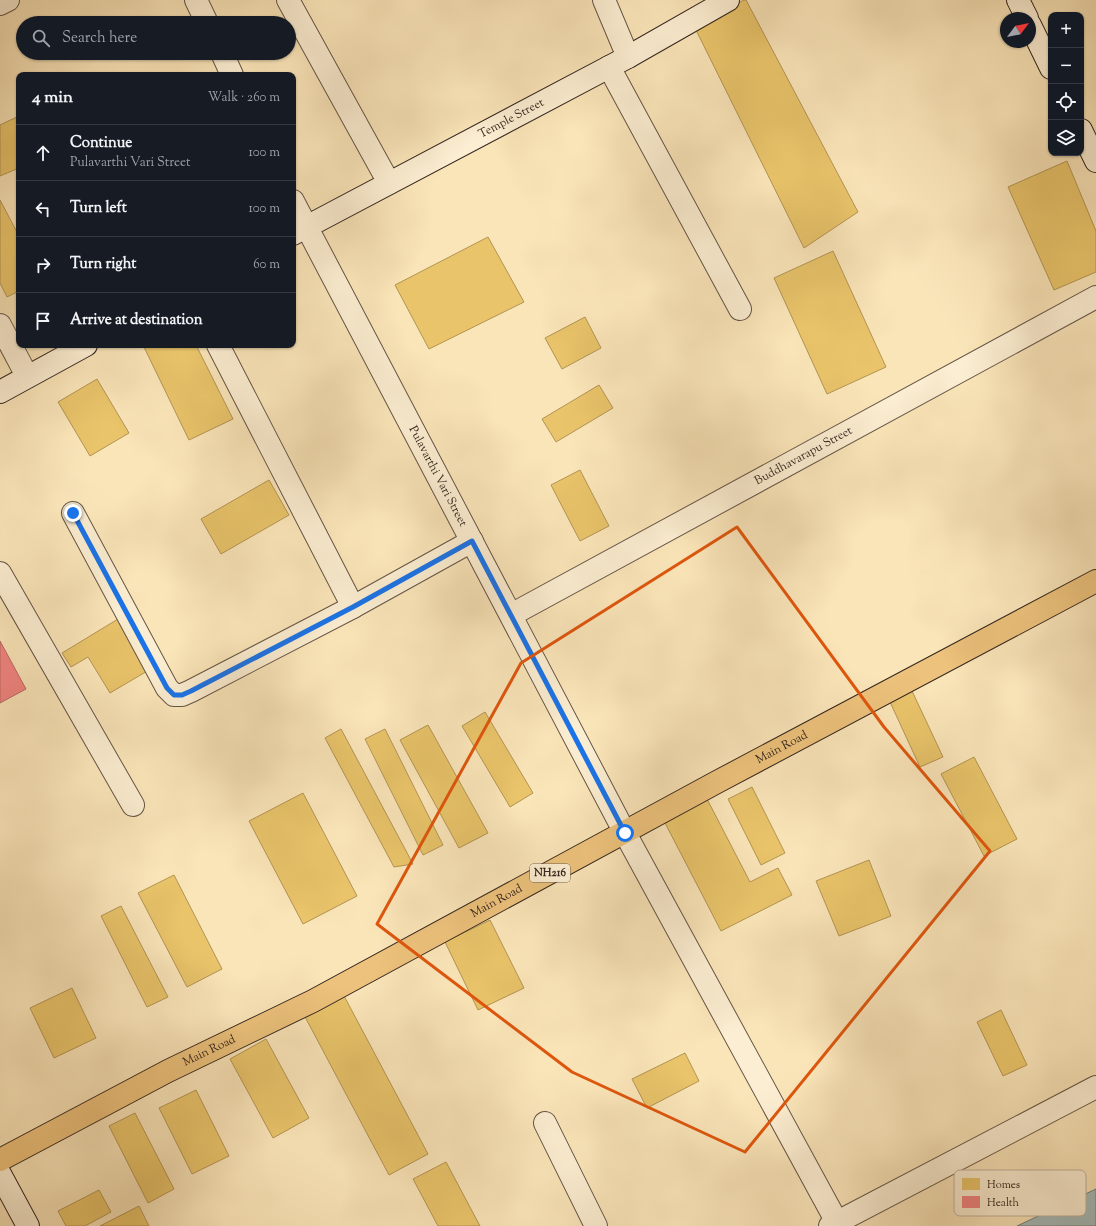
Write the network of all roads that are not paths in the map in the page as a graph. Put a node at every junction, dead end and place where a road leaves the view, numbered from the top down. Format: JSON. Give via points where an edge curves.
{"nodes":[{"id":1,"x":8,"y":0,"type":"edge"},
{"id":2,"x":196,"y":0,"type":"edge"},
{"id":3,"x":288,"y":0,"type":"edge"},
{"id":4,"x":604,"y":0,"type":"edge"},
{"id":5,"x":728,"y":0,"type":"edge"},
{"id":6,"x":1018,"y":0,"type":"edge"},
{"id":7,"x":0,"y":4,"type":"edge"},
{"id":8,"x":1024,"y":12,"type":"edge"},
{"id":9,"x":204,"y":16,"type":"edge"},
{"id":10,"x":1036,"y":37,"type":"edge"},
{"id":11,"x":225,"y":60,"type":"edge"},
{"id":12,"x":619,"y":62,"type":"junction"},
{"id":13,"x":1048,"y":62,"type":"edge"},
{"id":14,"x":231,"y":72,"type":"edge"},
{"id":15,"x":1084,"y":136,"type":"edge"},
{"id":16,"x":1096,"y":161,"type":"edge"},
{"id":17,"x":389,"y":183,"type":"junction"},
{"id":18,"x":296,"y":216,"type":"edge"},
{"id":19,"x":299,"y":230,"type":"edge"},
{"id":20,"x":1096,"y":297,"type":"edge"},
{"id":21,"x":740,"y":309,"type":"dead end"},
{"id":22,"x":0,"y":325,"type":"edge"},
{"id":23,"x":80,"y":348,"type":"edge"},
{"id":24,"x":220,"y":348,"type":"edge"},
{"id":25,"x":27,"y":376,"type":"junction"},
{"id":26,"x":0,"y":392,"type":"edge"},
{"id":27,"x":73,"y":513,"type":"dead end"},
{"id":28,"x":472,"y":541,"type":"junction"},
{"id":29,"x":0,"y":573,"type":"edge"},
{"id":30,"x":1096,"y":581,"type":"edge"},
{"id":31,"x":353,"y":607,"type":"junction"},
{"id":32,"x":512,"y":615,"type":"junction"},
{"id":33,"x":133,"y":805,"type":"dead end"},
{"id":34,"x":625,"y":833,"type":"junction"},
{"id":35,"x":1096,"y":1087,"type":"edge"},
{"id":36,"x":545,"y":1123,"type":"dead end"},
{"id":37,"x":0,"y":1160,"type":"edge"},
{"id":38,"x":0,"y":1174,"type":"edge"},
{"id":39,"x":836,"y":1225,"type":"edge"},
{"id":40,"x":28,"y":1226,"type":"edge"},
{"id":41,"x":596,"y":1226,"type":"edge"}],
"edges":[{"from":1,"to":7,"type":"street"},
{"from":2,"to":9,"type":"street"},
{"from":3,"to":17,"type":"street"},
{"from":4,"to":12,"type":"street"},
{"from":5,"to":12,"type":"street","name":"Temple Street"},
{"from":6,"to":8,"type":"street"},
{"from":10,"to":13,"type":"street"},
{"from":11,"to":14,"type":"street"},
{"from":12,"to":17,"type":"street","name":"Temple Street"},
{"from":12,"to":21,"type":"street"},
{"from":15,"to":16,"type":"street"},
{"from":17,"to":19,"type":"street","name":"Temple Street"},
{"from":18,"to":19,"type":"street","name":"Pulavarthi Vari Street"},
{"from":19,"to":28,"type":"street","name":"Pulavarthi Vari Street"},
{"from":20,"to":32,"type":"street","name":"Buddhavarapu Street"},
{"from":22,"to":25,"type":"street"},
{"from":23,"to":25,"type":"street"},
{"from":24,"to":31,"type":"street"},
{"from":25,"to":26,"type":"street"},
{"from":27,"to":31,"type":"street","via":[[167,688],[174,695],[191,691]]},
{"from":28,"to":31,"type":"street"},
{"from":28,"to":32,"type":"street","name":"Pulavarthi Vari Street"},
{"from":29,"to":33,"type":"street"},
{"from":30,"to":34,"type":"highway","name":"Main Road","number":"NH216"},
{"from":32,"to":34,"type":"street","name":"Pulavarthi Vari Street"},
{"from":34,"to":37,"type":"highway","name":"Main Road","number":"NH216","via":[[313,1001],[168,1071]]},
{"from":34,"to":39,"type":"street","name":"Pulavarthi Vari Street"},
{"from":35,"to":39,"type":"street"},
{"from":36,"to":41,"type":"street"},
{"from":38,"to":40,"type":"street"}]}
